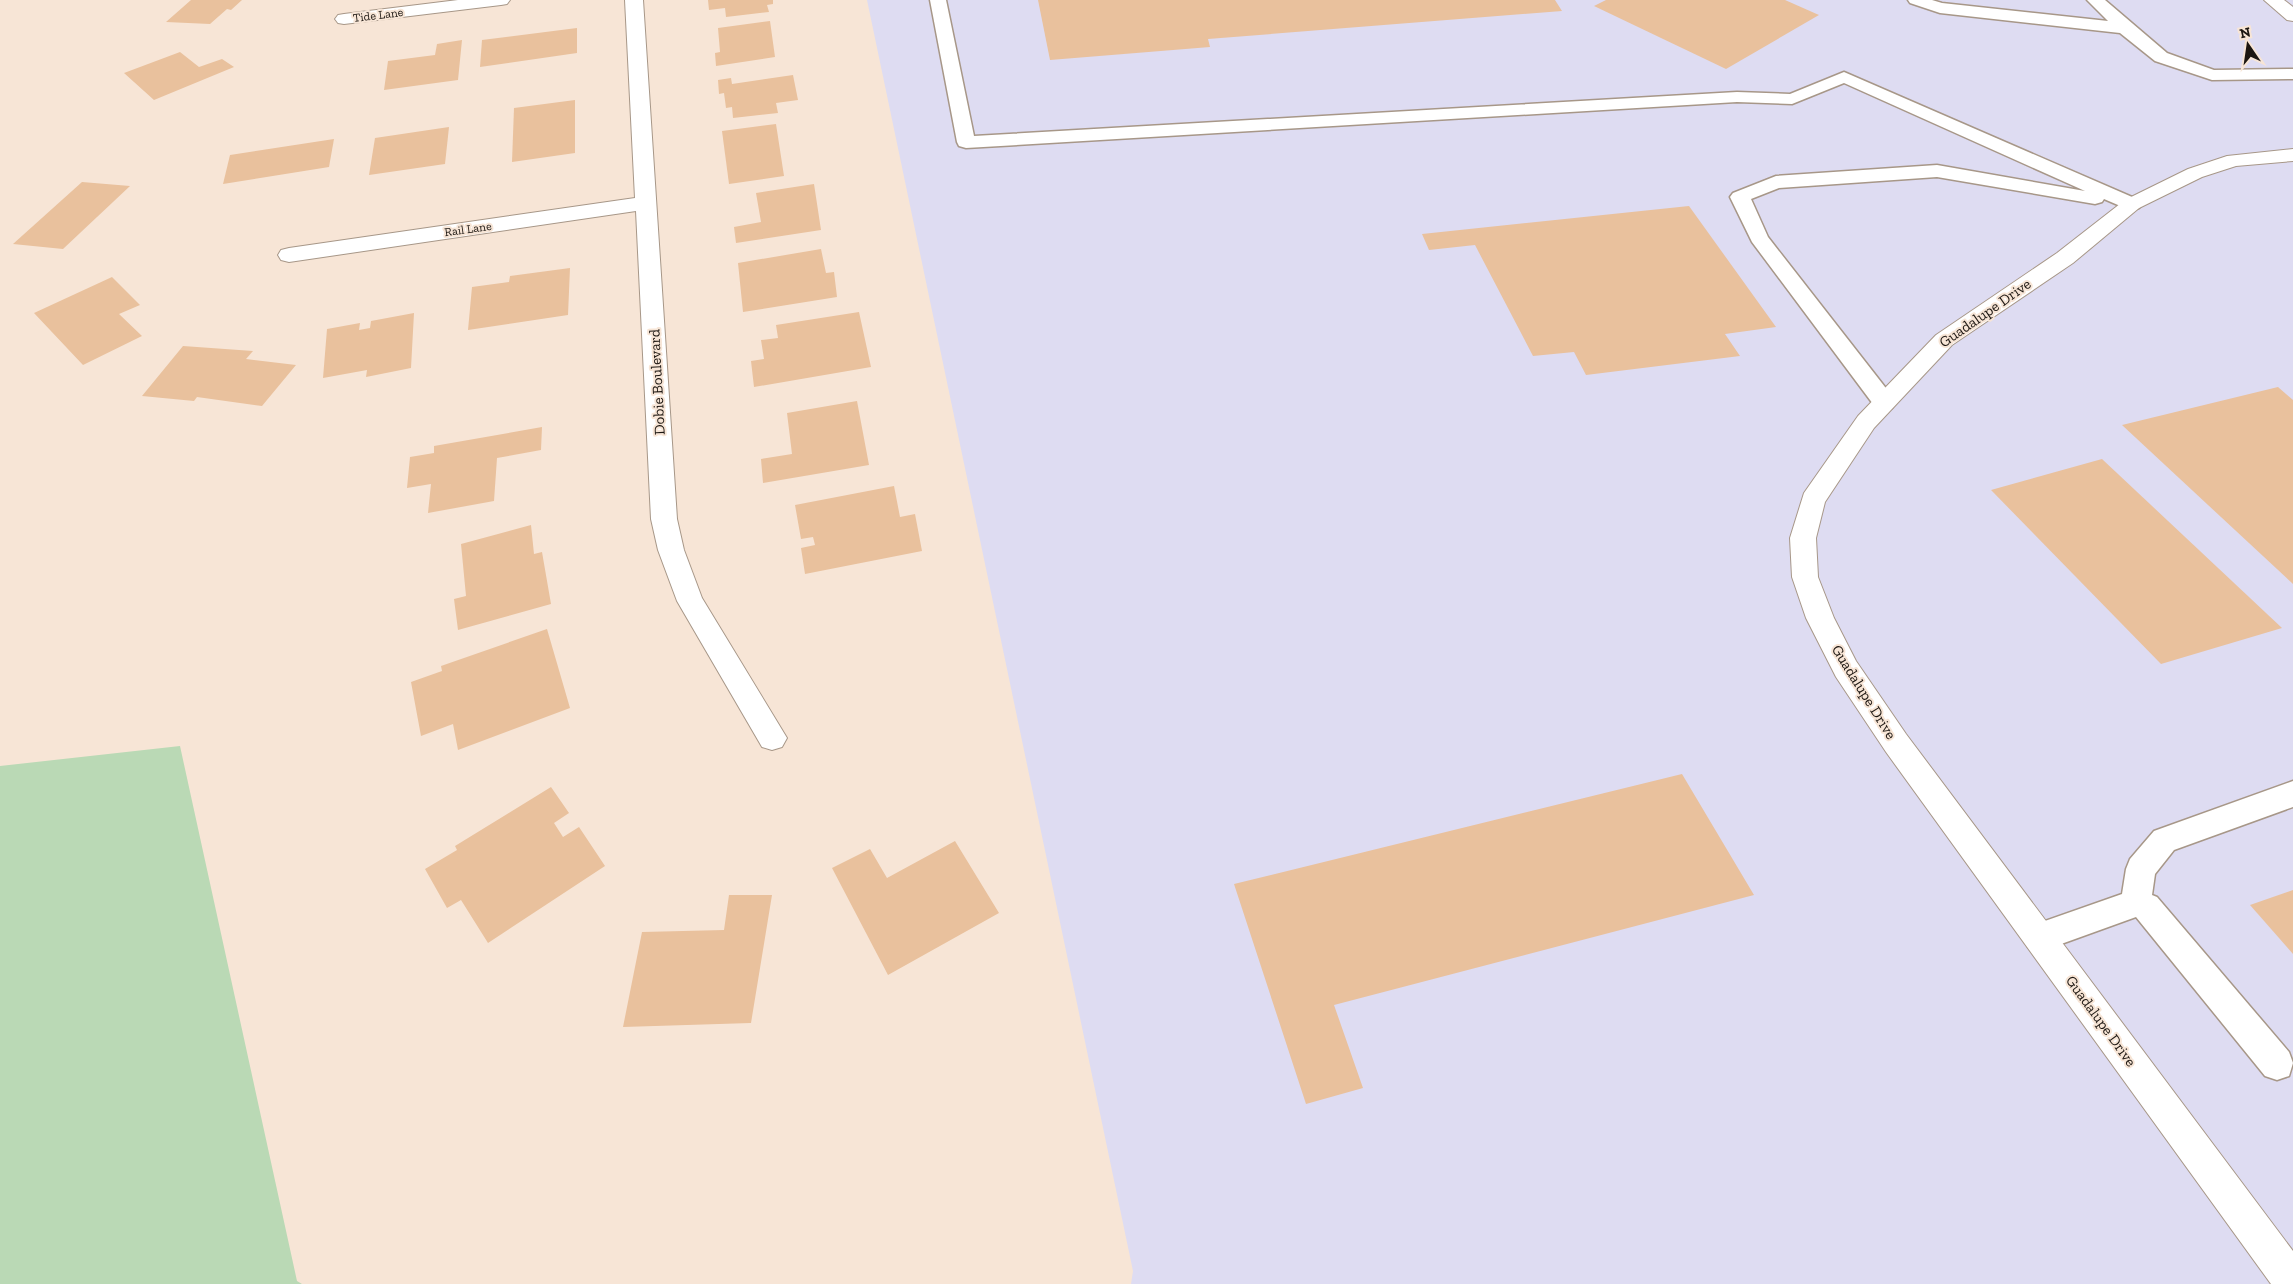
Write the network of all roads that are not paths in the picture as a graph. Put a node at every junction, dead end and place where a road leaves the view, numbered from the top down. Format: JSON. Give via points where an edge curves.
{"nodes":[{"id":1,"x":501,"y":0,"type":"edge"},
{"id":2,"x":634,"y":0,"type":"edge"},
{"id":3,"x":938,"y":0,"type":"edge"},
{"id":4,"x":1916,"y":0,"type":"edge"},
{"id":5,"x":2096,"y":0,"type":"edge"},
{"id":6,"x":2273,"y":0,"type":"edge"},
{"id":7,"x":2293,"y":16,"type":"edge"},
{"id":8,"x":344,"y":20,"type":"dead end"},
{"id":9,"x":2125,"y":28,"type":"junction"},
{"id":10,"x":2293,"y":74,"type":"edge"},
{"id":11,"x":2293,"y":155,"type":"edge"},
{"id":12,"x":646,"y":203,"type":"junction"},
{"id":13,"x":2132,"y":204,"type":"junction"},
{"id":14,"x":289,"y":255,"type":"dead end"},
{"id":15,"x":1884,"y":402,"type":"junction"},
{"id":16,"x":772,"y":738,"type":"dead end"},
{"id":17,"x":2293,"y":794,"type":"edge"},
{"id":18,"x":2136,"y":903,"type":"junction"},
{"id":19,"x":2039,"y":937,"type":"junction"},
{"id":20,"x":2277,"y":1064,"type":"dead end"},
{"id":21,"x":2293,"y":1282,"type":"edge"}],
"edges":[{"from":1,"to":8,"type":"street","name":"Tide Lane"},
{"from":2,"to":12,"type":"street","name":"Dobie Boulevard"},
{"from":3,"to":13,"type":"lane","via":[[966,142],[1737,97],[1792,99],[1844,77]]},
{"from":4,"to":9,"type":"lane","via":[[1940,8]]},
{"from":5,"to":9,"type":"lane"},
{"from":6,"to":7,"type":"street"},
{"from":9,"to":10,"type":"lane","via":[[2161,57],[2212,75]]},
{"from":11,"to":13,"type":"street","name":"Guadalupe Drive","via":[[2234,160],[2195,173]]},
{"from":12,"to":14,"type":"street","name":"Rail Lane"},
{"from":12,"to":16,"type":"street","name":"Dobie Boulevard","via":[[664,518],[671,550],[690,601]]},
{"from":13,"to":15,"type":"street","name":"Guadalupe Drive","via":[[2066,258],[1944,340]]},
{"from":13,"to":15,"type":"lane","via":[[1937,171],[1776,182],[1740,197],[1759,238]]},
{"from":15,"to":19,"type":"street","name":"Guadalupe Drive","via":[[1866,422],[1813,500],[1803,538],[1805,577],[1820,618],[1846,669],[1896,743]]},
{"from":17,"to":18,"type":"lane","via":[[2164,840],[2141,868]]},
{"from":18,"to":19,"type":"lane"},
{"from":18,"to":20,"type":"lane","via":[[2146,906]]},
{"from":19,"to":21,"type":"street","name":"Guadalupe Drive"}]}
